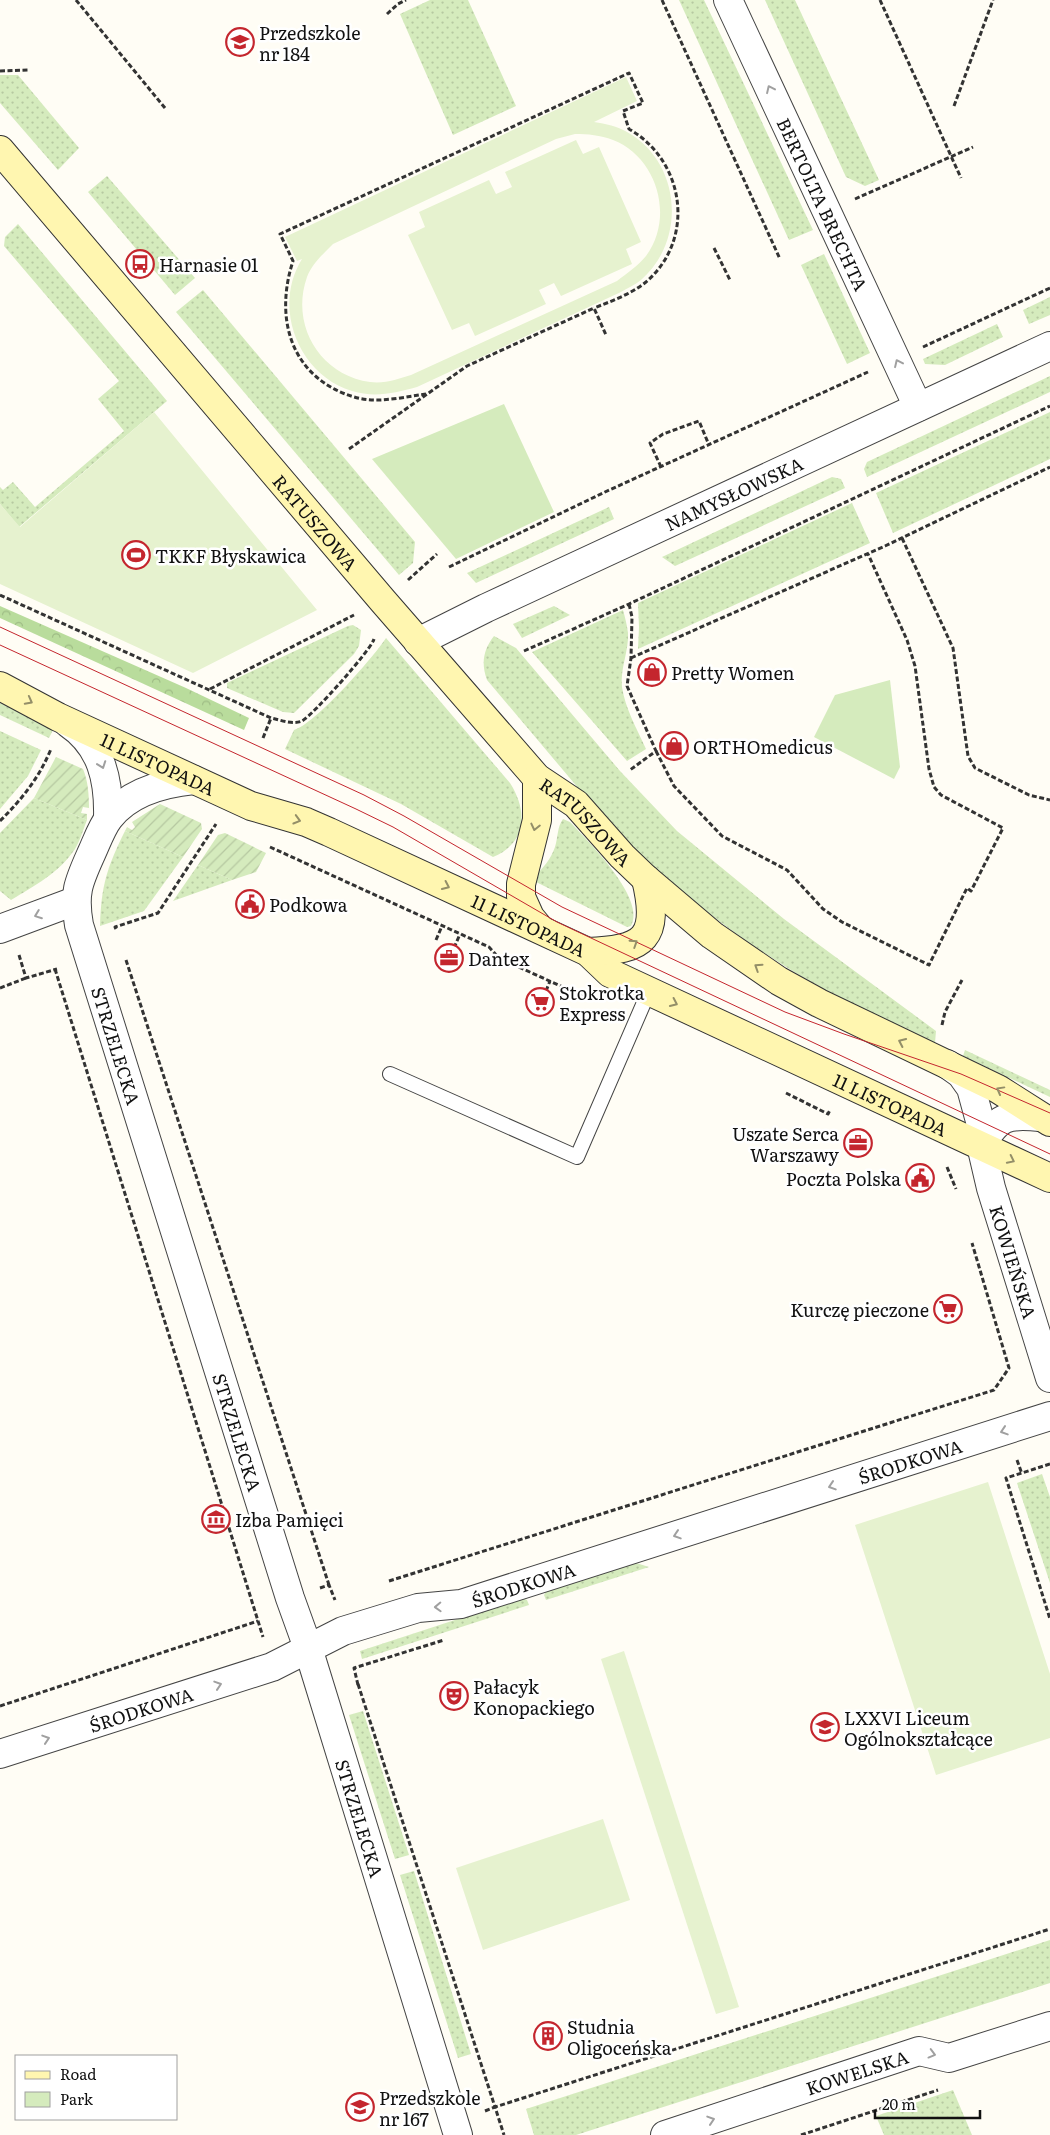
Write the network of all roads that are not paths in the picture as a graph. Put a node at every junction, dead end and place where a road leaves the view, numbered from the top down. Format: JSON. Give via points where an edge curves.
{"nodes":[{"id":1,"x":728,"y":0,"type":"edge"},
{"id":2,"x":0,"y":150,"type":"edge"},
{"id":3,"x":1050,"y":346,"type":"edge"},
{"id":4,"x":918,"y":407,"type":"junction"},
{"id":5,"x":418,"y":642,"type":"junction"},
{"id":6,"x":0,"y":686,"type":"edge"},
{"id":7,"x":58,"y":717,"type":"junction"},
{"id":8,"x":537,"y":778,"type":"junction"},
{"id":9,"x":194,"y":780,"type":"junction"},
{"id":10,"x":108,"y":818,"type":"junction"},
{"id":11,"x":646,"y":880,"type":"junction"},
{"id":12,"x":75,"y":900,"type":"junction"},
{"id":13,"x":0,"y":929,"type":"edge"},
{"id":14,"x":540,"y":929,"type":"junction"},
{"id":15,"x":588,"y":952,"type":"junction"},
{"id":16,"x":649,"y":992,"type":"junction"},
{"id":17,"x":946,"y":1063,"type":"junction"},
{"id":18,"x":390,"y":1074,"type":"dead end"},
{"id":19,"x":1045,"y":1119,"type":"edge"},
{"id":20,"x":980,"y":1145,"type":"junction"},
{"id":21,"x":1050,"y":1178,"type":"edge"},
{"id":22,"x":1050,"y":1378,"type":"edge"},
{"id":23,"x":1050,"y":1416,"type":"edge"},
{"id":24,"x":308,"y":1648,"type":"junction"},
{"id":25,"x":0,"y":1754,"type":"edge"},
{"id":26,"x":1050,"y":2026,"type":"edge"},
{"id":27,"x":458,"y":2135,"type":"edge"},
{"id":28,"x":665,"y":2135,"type":"edge"}],
"edges":[{"from":4,"to":1,"type":"street","name":"BERTOLTA BRECHTA","one_way":true},
{"from":2,"to":5,"type":"street","name":"RATUSZOWA"},
{"from":3,"to":4,"type":"street","name":"NAMYSŁOWSKA"},
{"from":4,"to":5,"type":"street","name":"NAMYSŁOWSKA"},
{"from":5,"to":8,"type":"street","name":"RATUSZOWA"},
{"from":6,"to":7,"type":"street","name":"11 LISTOPADA","one_way":true},
{"from":7,"to":9,"type":"street","name":"11 LISTOPADA"},
{"from":7,"to":10,"type":"street","name":"STRZELECKA","one_way":true,"via":[[77,729],[98,754],[107,782]]},
{"from":8,"to":11,"type":"street","name":"RATUSZOWA","via":[[576,804]]},
{"from":8,"to":14,"type":"street","one_way":true,"via":[[537,820],[521,884],[521,897]]},
{"from":9,"to":10,"type":"street","name":"STRZELECKA","via":[[152,788]]},
{"from":9,"to":14,"type":"street","name":"11 LISTOPADA","one_way":true,"via":[[250,806],[306,822]]},
{"from":10,"to":12,"type":"street","name":"STRZELECKA","via":[[81,876]]},
{"from":15,"to":11,"type":"street","one_way":true,"via":[[618,951],[637,942],[647,932],[652,920],[652,903]]},
{"from":17,"to":11,"type":"street","one_way":true,"via":[[779,981],[712,935]]},
{"from":12,"to":13,"type":"street","one_way":true},
{"from":12,"to":24,"type":"street","name":"STRZELECKA","via":[[79,925],[98,987]]},
{"from":14,"to":15,"type":"street","name":"11 LISTOPADA"},
{"from":15,"to":16,"type":"street","name":"11 LISTOPADA","via":[[610,973]]},
{"from":16,"to":18,"type":"lane","via":[[577,1156]]},
{"from":16,"to":20,"type":"street","name":"11 LISTOPADA","one_way":true},
{"from":19,"to":17,"type":"street","one_way":true,"via":[[998,1089]]},
{"from":17,"to":20,"type":"street","name":"KOWIEŃSKA","via":[[961,1074],[970,1088],[980,1121]]},
{"from":19,"to":20,"type":"street","via":[[1010,1116],[992,1127]]},
{"from":20,"to":21,"type":"street","name":"11 LISTOPADA","one_way":true},
{"from":20,"to":22,"type":"street","name":"KOWIEŃSKA"},
{"from":23,"to":24,"type":"street","name":"ŚRODKOWA","one_way":true,"via":[[461,1604],[418,1608],[344,1631]]},
{"from":25,"to":24,"type":"street","name":"ŚRODKOWA","one_way":true,"via":[[272,1667]]},
{"from":24,"to":27,"type":"street","name":"STRZELECKA"},
{"from":28,"to":26,"type":"street","name":"KOWELSKA","one_way":true,"via":[[919,2051],[949,2058]]}]}
